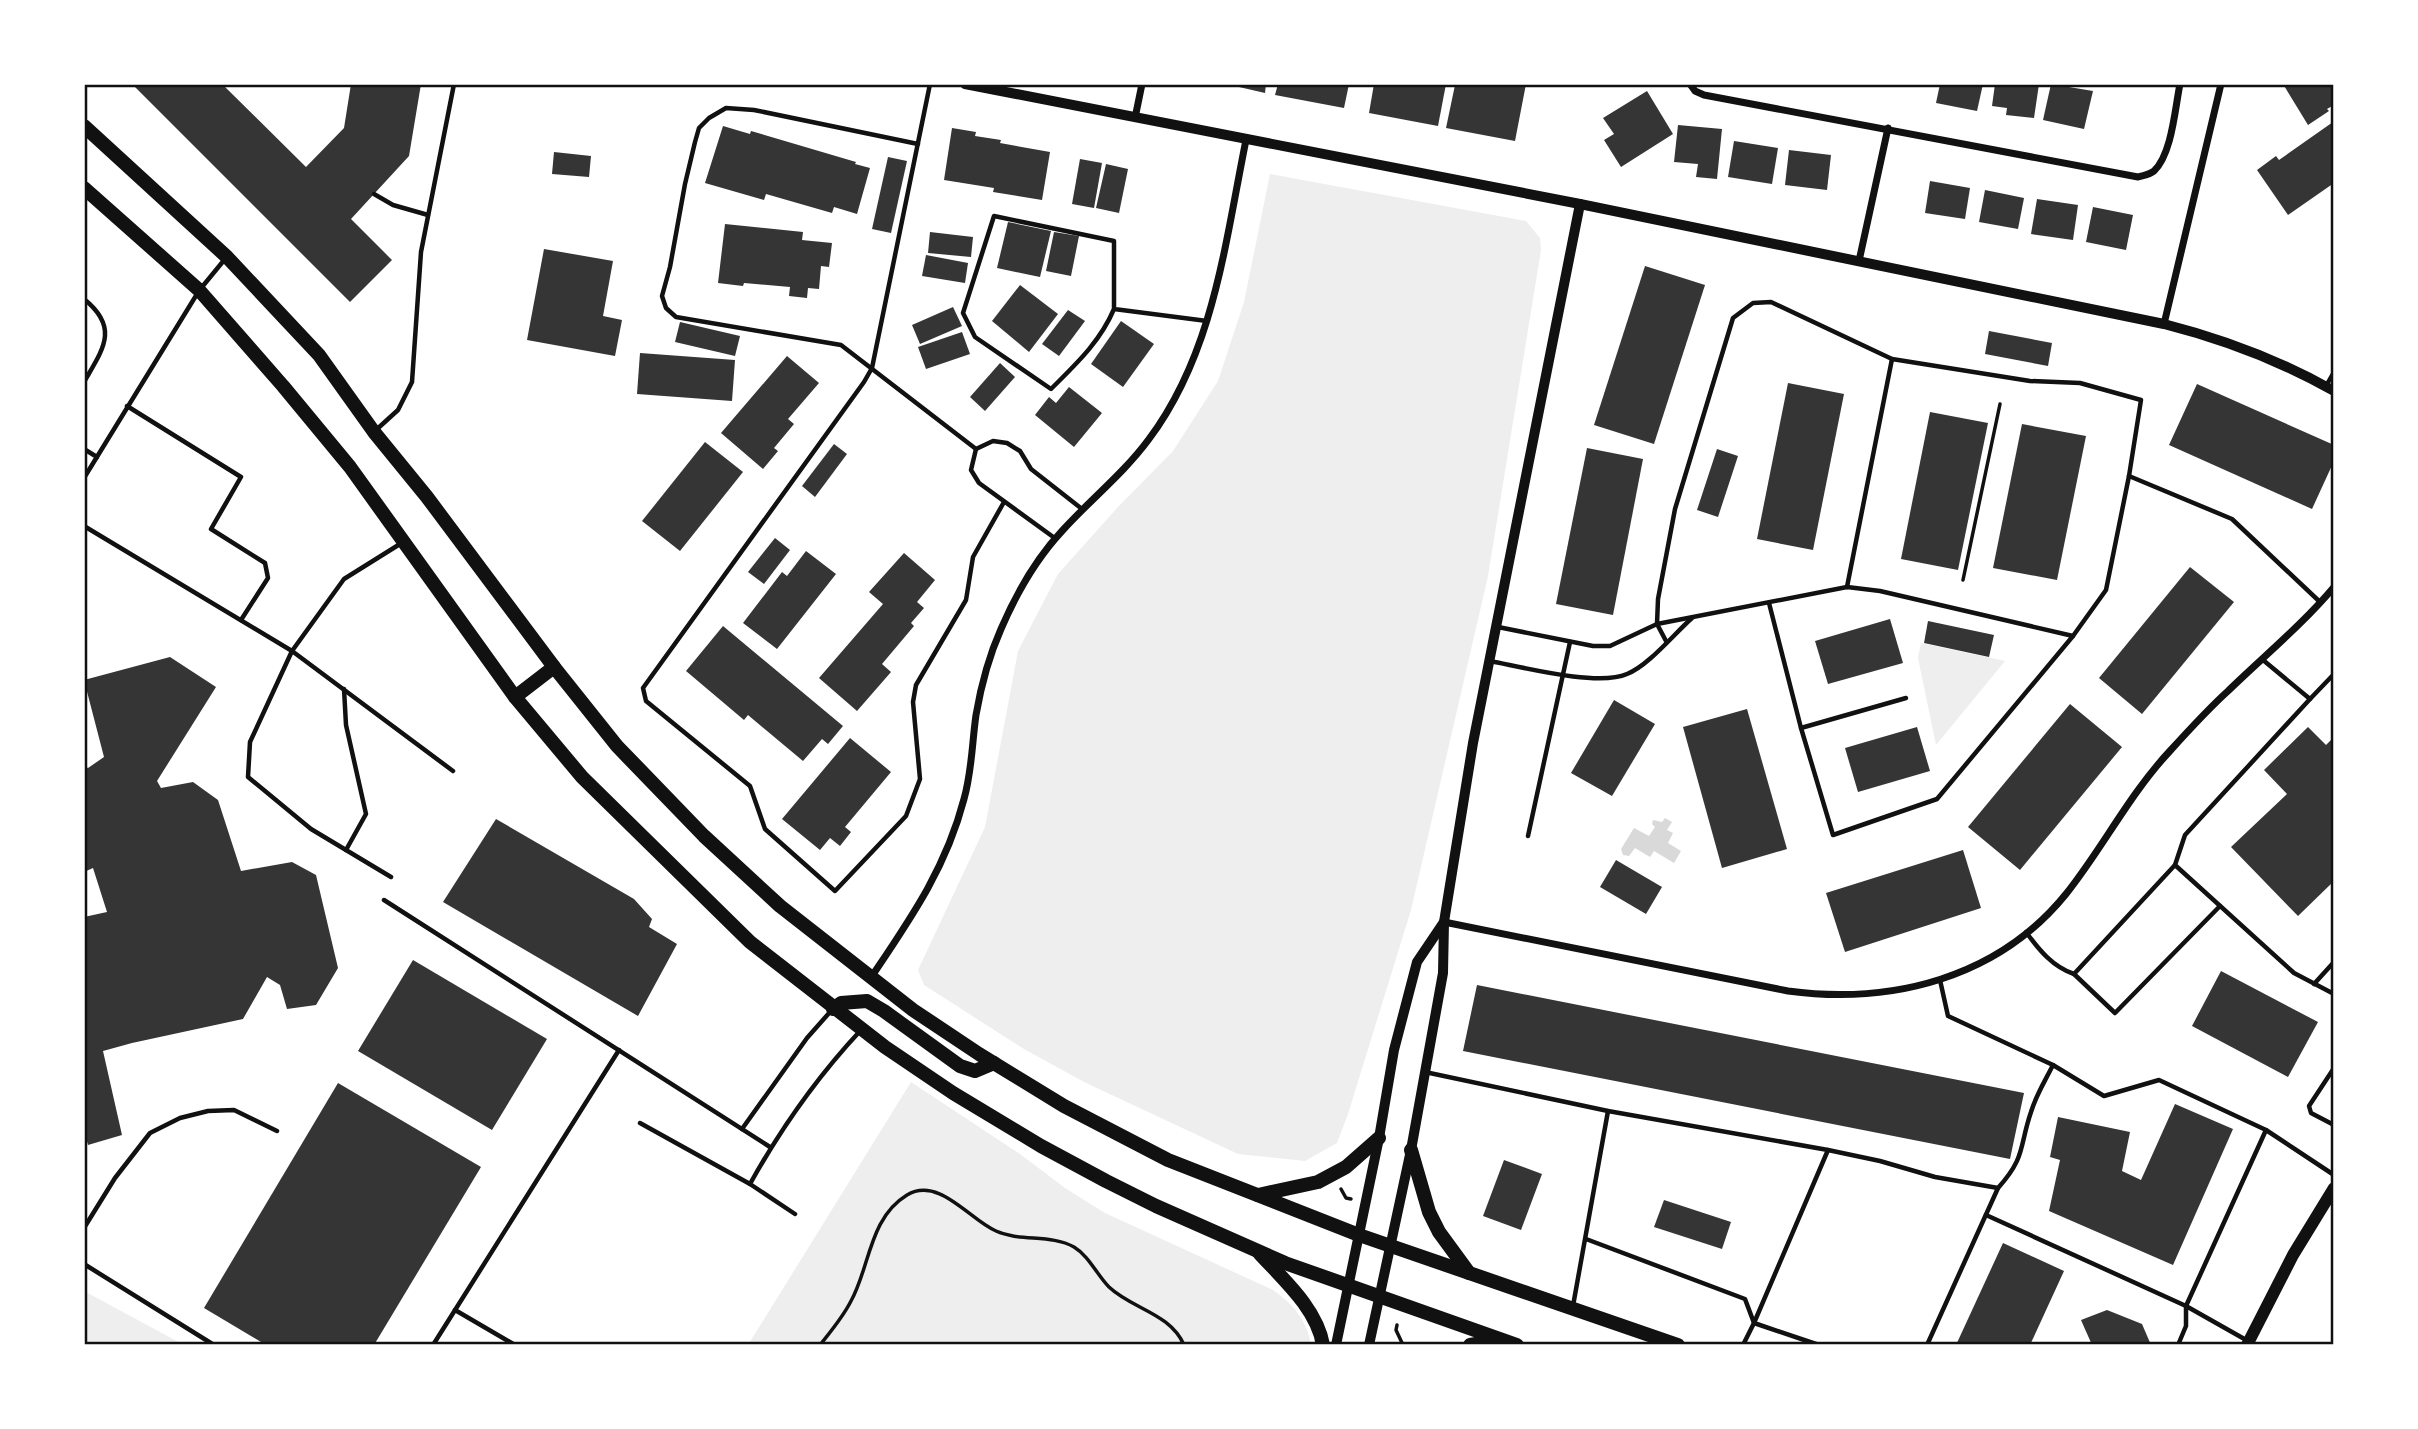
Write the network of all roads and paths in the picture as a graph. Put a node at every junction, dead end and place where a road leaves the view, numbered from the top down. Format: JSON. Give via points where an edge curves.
{"nodes":[{"id":1,"x":454,"y":84,"type":"edge"},
{"id":2,"x":930,"y":84,"type":"edge"},
{"id":3,"x":965,"y":84,"type":"edge"},
{"id":4,"x":1142,"y":84,"type":"edge"},
{"id":5,"x":2180,"y":84,"type":"edge"},
{"id":6,"x":2221,"y":84,"type":"edge"},
{"id":7,"x":1691,"y":85,"type":"edge"},
{"id":8,"x":1135,"y":118,"type":"junction"},
{"id":9,"x":84,"y":126,"type":"edge"},
{"id":10,"x":1888,"y":128,"type":"junction"},
{"id":11,"x":1246,"y":140,"type":"junction"},
{"id":12,"x":918,"y":144,"type":"junction"},
{"id":13,"x":84,"y":188,"type":"edge"},
{"id":14,"x":374,"y":194,"type":"dead end"},
{"id":15,"x":1580,"y":204,"type":"junction"},
{"id":16,"x":428,"y":215,"type":"junction"},
{"id":17,"x":227,"y":257,"type":"junction"},
{"id":18,"x":1859,"y":261,"type":"junction"},
{"id":19,"x":199,"y":290,"type":"junction"},
{"id":20,"x":84,"y":299,"type":"edge"},
{"id":21,"x":1114,"y":309,"type":"junction"},
{"id":22,"x":1208,"y":321,"type":"junction"},
{"id":23,"x":2164,"y":324,"type":"junction"},
{"id":24,"x":1892,"y":359,"type":"junction"},
{"id":25,"x":872,"y":368,"type":"junction"},
{"id":26,"x":2334,"y":372,"type":"edge"},
{"id":27,"x":84,"y":382,"type":"edge"},
{"id":28,"x":2330,"y":388,"type":"edge"},
{"id":29,"x":2000,"y":404,"type":"dead end"},
{"id":30,"x":127,"y":406,"type":"junction"},
{"id":31,"x":374,"y":432,"type":"junction"},
{"id":32,"x":84,"y":449,"type":"edge"},
{"id":33,"x":976,"y":449,"type":"junction"},
{"id":34,"x":97,"y":457,"type":"junction"},
{"id":35,"x":2129,"y":476,"type":"junction"},
{"id":36,"x":84,"y":478,"type":"edge"},
{"id":37,"x":1004,"y":502,"type":"junction"},
{"id":38,"x":1083,"y":510,"type":"junction"},
{"id":39,"x":84,"y":526,"type":"edge"},
{"id":40,"x":1056,"y":539,"type":"junction"},
{"id":41,"x":404,"y":541,"type":"junction"},
{"id":42,"x":1963,"y":580,"type":"dead end"},
{"id":43,"x":1847,"y":587,"type":"junction"},
{"id":44,"x":2334,"y":587,"type":"edge"},
{"id":45,"x":1769,"y":603,"type":"junction"},
{"id":46,"x":2320,"y":603,"type":"junction"},
{"id":47,"x":1693,"y":618,"type":"junction"},
{"id":48,"x":241,"y":620,"type":"junction"},
{"id":49,"x":1657,"y":624,"type":"junction"},
{"id":50,"x":1495,"y":627,"type":"junction"},
{"id":51,"x":2073,"y":636,"type":"junction"},
{"id":52,"x":1666,"y":641,"type":"junction"},
{"id":53,"x":1570,"y":642,"type":"junction"},
{"id":54,"x":292,"y":651,"type":"junction"},
{"id":55,"x":2262,"y":659,"type":"junction"},
{"id":56,"x":1489,"y":661,"type":"junction"},
{"id":57,"x":554,"y":667,"type":"junction"},
{"id":58,"x":2334,"y":674,"type":"edge"},
{"id":59,"x":1564,"y":675,"type":"junction"},
{"id":60,"x":344,"y":688,"type":"junction"},
{"id":61,"x":515,"y":697,"type":"junction"},
{"id":62,"x":1906,"y":698,"type":"dead end"},
{"id":63,"x":2310,"y":699,"type":"junction"},
{"id":64,"x":1801,"y":728,"type":"junction"},
{"id":65,"x":453,"y":771,"type":"dead end"},
{"id":66,"x":1528,"y":836,"type":"dead end"},
{"id":67,"x":346,"y":850,"type":"junction"},
{"id":68,"x":2175,"y":865,"type":"junction"},
{"id":69,"x":391,"y":877,"type":"dead end"},
{"id":70,"x":384,"y":900,"type":"dead end"},
{"id":71,"x":2220,"y":906,"type":"junction"},
{"id":72,"x":1444,"y":922,"type":"junction"},
{"id":73,"x":2026,"y":932,"type":"junction"},
{"id":74,"x":2334,"y":962,"type":"edge"},
{"id":75,"x":2074,"y":974,"type":"junction"},
{"id":76,"x":872,"y":976,"type":"junction"},
{"id":77,"x":1940,"y":980,"type":"junction"},
{"id":78,"x":2314,"y":984,"type":"junction"},
{"id":79,"x":2334,"y":994,"type":"edge"},
{"id":80,"x":833,"y":1009,"type":"junction"},
{"id":81,"x":862,"y":1030,"type":"junction"},
{"id":82,"x":619,"y":1051,"type":"junction"},
{"id":83,"x":994,"y":1063,"type":"junction"},
{"id":84,"x":2053,"y":1066,"type":"junction"},
{"id":85,"x":2334,"y":1068,"type":"edge"},
{"id":86,"x":1424,"y":1072,"type":"junction"},
{"id":87,"x":1608,"y":1111,"type":"junction"},
{"id":88,"x":640,"y":1123,"type":"dead end"},
{"id":89,"x":2334,"y":1125,"type":"edge"},
{"id":90,"x":742,"y":1129,"type":"junction"},
{"id":91,"x":2266,"y":1130,"type":"junction"},
{"id":92,"x":277,"y":1131,"type":"dead end"},
{"id":93,"x":1379,"y":1138,"type":"junction"},
{"id":94,"x":770,"y":1147,"type":"junction"},
{"id":95,"x":1411,"y":1150,"type":"junction"},
{"id":96,"x":1828,"y":1150,"type":"junction"},
{"id":97,"x":2334,"y":1175,"type":"edge"},
{"id":98,"x":1337,"y":1183,"type":"dead end"},
{"id":99,"x":751,"y":1184,"type":"junction"},
{"id":100,"x":1998,"y":1188,"type":"junction"},
{"id":101,"x":2334,"y":1188,"type":"edge"},
{"id":102,"x":1258,"y":1195,"type":"junction"},
{"id":103,"x":1347,"y":1200,"type":"dead end"},
{"id":104,"x":795,"y":1214,"type":"dead end"},
{"id":105,"x":1986,"y":1215,"type":"junction"},
{"id":106,"x":84,"y":1228,"type":"edge"},
{"id":107,"x":1359,"y":1235,"type":"junction"},
{"id":108,"x":1586,"y":1239,"type":"junction"},
{"id":109,"x":1392,"y":1246,"type":"junction"},
{"id":110,"x":1257,"y":1251,"type":"junction"},
{"id":111,"x":84,"y":1264,"type":"edge"},
{"id":112,"x":1469,"y":1273,"type":"junction"},
{"id":113,"x":1349,"y":1284,"type":"junction"},
{"id":114,"x":1381,"y":1295,"type":"junction"},
{"id":115,"x":2186,"y":1306,"type":"junction"},
{"id":116,"x":1572,"y":1308,"type":"junction"},
{"id":117,"x":455,"y":1310,"type":"junction"},
{"id":118,"x":1754,"y":1324,"type":"junction"},
{"id":119,"x":1397,"y":1325,"type":"dead end"},
{"id":120,"x":1501,"y":1339,"type":"junction"},
{"id":121,"x":2250,"y":1344,"type":"edge"},
{"id":122,"x":214,"y":1345,"type":"edge"},
{"id":123,"x":433,"y":1345,"type":"edge"},
{"id":124,"x":515,"y":1345,"type":"edge"},
{"id":125,"x":820,"y":1345,"type":"edge"},
{"id":126,"x":1184,"y":1345,"type":"edge"},
{"id":127,"x":1323,"y":1345,"type":"edge"},
{"id":128,"x":1336,"y":1345,"type":"edge"},
{"id":129,"x":1368,"y":1345,"type":"edge"},
{"id":130,"x":1404,"y":1345,"type":"edge"},
{"id":131,"x":1470,"y":1345,"type":"edge"},
{"id":132,"x":1517,"y":1345,"type":"edge"},
{"id":133,"x":1678,"y":1345,"type":"edge"},
{"id":134,"x":1744,"y":1345,"type":"edge"},
{"id":135,"x":1819,"y":1345,"type":"edge"},
{"id":136,"x":1927,"y":1345,"type":"edge"},
{"id":137,"x":2178,"y":1345,"type":"edge"}],
"edges":[{"from":1,"to":16,"type":"lane"},
{"from":2,"to":12,"type":"lane"},
{"from":3,"to":8,"type":"street"},
{"from":4,"to":8,"type":"street"},
{"from":5,"to":10,"type":"street","via":[[2166,150],[2151,174],[2138,177]]},
{"from":6,"to":23,"type":"street"},
{"from":7,"to":10,"type":"street","via":[[1704,95]]},
{"from":8,"to":11,"type":"street"},
{"from":9,"to":17,"type":"main road"},
{"from":10,"to":18,"type":"street"},
{"from":11,"to":15,"type":"street"},
{"from":11,"to":22,"type":"street"},
{"from":12,"to":25,"type":"lane"},
{"from":12,"to":25,"type":"lane","via":[[754,110],[726,108],[709,118],[699,128],[662,296],[676,317],[841,345]]},
{"from":13,"to":19,"type":"main road"},
{"from":14,"to":16,"type":"lane"},
{"from":15,"to":18,"type":"street"},
{"from":15,"to":50,"type":"street"},
{"from":16,"to":31,"type":"lane","via":[[412,382],[398,410]]},
{"from":17,"to":19,"type":"lane"},
{"from":17,"to":31,"type":"main road","via":[[319,355]]},
{"from":18,"to":23,"type":"street"},
{"from":19,"to":30,"type":"lane"},
{"from":19,"to":41,"type":"main road","via":[[350,467]]},
{"from":20,"to":27,"type":"lane","via":[[106,326],[104,349]]},
{"from":21,"to":21,"type":"lane","via":[[1114,241],[994,216],[963,313],[975,337],[1051,389],[1087,353]]},
{"from":21,"to":22,"type":"lane"},
{"from":22,"to":38,"type":"street","via":[[1172,405],[1124,470]]},
{"from":23,"to":28,"type":"street","via":[[2208,335]]},
{"from":24,"to":35,"type":"lane","via":[[2030,381],[2080,383],[2141,400]]},
{"from":24,"to":43,"type":"lane"},
{"from":24,"to":49,"type":"lane","via":[[1771,302],[1753,303],[1732,318],[1675,509]]},
{"from":25,"to":33,"type":"lane"},
{"from":25,"to":37,"type":"lane","via":[[643,688],[646,701],[750,786],[765,829],[835,891],[906,816],[920,779],[913,702],[916,684],[966,600],[974,557]]},
{"from":26,"to":28,"type":"lane"},
{"from":29,"to":42,"type":"path"},
{"from":30,"to":34,"type":"lane"},
{"from":30,"to":48,"type":"lane","via":[[241,477],[211,529],[265,563],[268,578]]},
{"from":31,"to":57,"type":"main road"},
{"from":32,"to":34,"type":"lane"},
{"from":33,"to":37,"type":"lane","via":[[971,470],[979,483]]},
{"from":33,"to":38,"type":"lane","via":[[993,441],[1007,443],[1031,469]]},
{"from":34,"to":36,"type":"lane"},
{"from":35,"to":46,"type":"lane","via":[[2232,519]]},
{"from":35,"to":51,"type":"lane","via":[[2106,590]]},
{"from":37,"to":40,"type":"lane"},
{"from":38,"to":40,"type":"street"},
{"from":39,"to":48,"type":"lane"},
{"from":40,"to":76,"type":"street","via":[[1037,562],[1000,630],[976,716],[965,797],[948,849],[918,909]]},
{"from":41,"to":54,"type":"lane","via":[[344,579]]},
{"from":41,"to":61,"type":"main road"},
{"from":43,"to":45,"type":"lane"},
{"from":43,"to":51,"type":"lane"},
{"from":44,"to":46,"type":"street"},
{"from":45,"to":47,"type":"lane"},
{"from":45,"to":64,"type":"lane"},
{"from":46,"to":55,"type":"street"},
{"from":47,"to":49,"type":"lane"},
{"from":47,"to":52,"type":"lane"},
{"from":48,"to":54,"type":"lane"},
{"from":49,"to":52,"type":"lane"},
{"from":49,"to":53,"type":"lane","via":[[1610,646]]},
{"from":50,"to":53,"type":"lane"},
{"from":50,"to":56,"type":"street"},
{"from":51,"to":64,"type":"lane","via":[[1937,799],[1833,835]]},
{"from":52,"to":59,"type":"lane","via":[[1647,662],[1626,675],[1598,679]]},
{"from":53,"to":59,"type":"lane"},
{"from":54,"to":60,"type":"lane"},
{"from":54,"to":67,"type":"lane","via":[[250,742],[248,777],[311,829]]},
{"from":55,"to":63,"type":"lane"},
{"from":55,"to":73,"type":"street","via":[[2166,754],[2066,894]]},
{"from":56,"to":59,"type":"lane"},
{"from":56,"to":72,"type":"street"},
{"from":57,"to":61,"type":"main road"},
{"from":57,"to":76,"type":"main road","via":[[617,746],[704,836],[780,906]]},
{"from":58,"to":63,"type":"lane"},
{"from":59,"to":66,"type":"lane"},
{"from":60,"to":65,"type":"lane"},
{"from":60,"to":67,"type":"lane","via":[[346,725],[366,814]]},
{"from":61,"to":80,"type":"main road","via":[[582,777],[652,847],[750,942]]},
{"from":62,"to":64,"type":"lane"},
{"from":63,"to":68,"type":"lane","via":[[2185,835]]},
{"from":67,"to":69,"type":"lane"},
{"from":68,"to":71,"type":"lane"},
{"from":68,"to":75,"type":"lane"},
{"from":70,"to":82,"type":"lane"},
{"from":71,"to":75,"type":"lane","via":[[2115,1013]]},
{"from":71,"to":78,"type":"lane","via":[[2294,973]]},
{"from":72,"to":77,"type":"street","via":[[1819,995],[1880,994]]},
{"from":72,"to":86,"type":"street","via":[[1443,973]]},
{"from":72,"to":93,"type":"street","via":[[1417,962],[1394,1050]]},
{"from":73,"to":75,"type":"lane","via":[[2053,963]]},
{"from":73,"to":77,"type":"street","via":[[1996,954]]},
{"from":74,"to":78,"type":"lane"},
{"from":76,"to":83,"type":"main road","via":[[913,1010]]},
{"from":77,"to":84,"type":"lane","via":[[1948,1016]]},
{"from":78,"to":79,"type":"lane"},
{"from":80,"to":81,"type":"main road"},
{"from":80,"to":83,"type":"main road","via":[[841,1003],[867,1002],[960,1066],[975,1071]]},
{"from":80,"to":90,"type":"lane"},
{"from":81,"to":94,"type":"lane"},
{"from":81,"to":110,"type":"main road","via":[[1041,1146],[1156,1206]]},
{"from":82,"to":90,"type":"lane"},
{"from":82,"to":117,"type":"lane"},
{"from":83,"to":102,"type":"main road","via":[[1168,1160]]},
{"from":84,"to":91,"type":"lane","via":[[2104,1096],[2159,1080]]},
{"from":84,"to":100,"type":"lane","via":[[2030,1113],[2021,1155]]},
{"from":85,"to":89,"type":"lane","via":[[2309,1106],[2311,1113]]},
{"from":86,"to":87,"type":"lane"},
{"from":86,"to":95,"type":"street"},
{"from":87,"to":96,"type":"lane"},
{"from":87,"to":108,"type":"lane"},
{"from":88,"to":99,"type":"lane"},
{"from":90,"to":94,"type":"lane"},
{"from":91,"to":97,"type":"lane"},
{"from":91,"to":115,"type":"lane"},
{"from":92,"to":106,"type":"lane","via":[[234,1110],[180,1118],[150,1133]]},
{"from":93,"to":102,"type":"main road","via":[[1346,1167],[1318,1182]]},
{"from":93,"to":107,"type":"street"},
{"from":94,"to":99,"type":"lane"},
{"from":95,"to":109,"type":"street"},
{"from":95,"to":112,"type":"main road","via":[[1429,1212]]},
{"from":96,"to":100,"type":"lane"},
{"from":96,"to":118,"type":"lane"},
{"from":98,"to":103,"type":"path"},
{"from":99,"to":104,"type":"lane"},
{"from":100,"to":105,"type":"lane"},
{"from":101,"to":121,"type":"main road","via":[[2292,1255]]},
{"from":102,"to":107,"type":"main road"},
{"from":105,"to":115,"type":"lane"},
{"from":105,"to":136,"type":"lane"},
{"from":107,"to":109,"type":"main road"},
{"from":107,"to":113,"type":"street"},
{"from":108,"to":116,"type":"lane"},
{"from":108,"to":118,"type":"lane","via":[[1745,1299]]},
{"from":109,"to":112,"type":"main road"},
{"from":109,"to":114,"type":"street"},
{"from":110,"to":113,"type":"main road"},
{"from":110,"to":127,"type":"main road","via":[[1307,1308]]},
{"from":111,"to":122,"type":"lane"},
{"from":112,"to":116,"type":"main road"},
{"from":113,"to":114,"type":"main road"},
{"from":113,"to":128,"type":"street"},
{"from":114,"to":120,"type":"main road"},
{"from":114,"to":129,"type":"street"},
{"from":115,"to":121,"type":"lane"},
{"from":115,"to":137,"type":"lane","via":[[2186,1325]]},
{"from":116,"to":133,"type":"main road"},
{"from":117,"to":123,"type":"lane"},
{"from":117,"to":124,"type":"lane"},
{"from":118,"to":134,"type":"lane"},
{"from":118,"to":135,"type":"lane"},
{"from":119,"to":130,"type":"path"},
{"from":120,"to":131,"type":"main road"},
{"from":120,"to":132,"type":"main road"},
{"from":125,"to":126,"type":"path","via":[[852,1300],[882,1221],[910,1193],[922,1191],[951,1199],[998,1233],[1073,1247],[1111,1289],[1168,1323]]}]}
